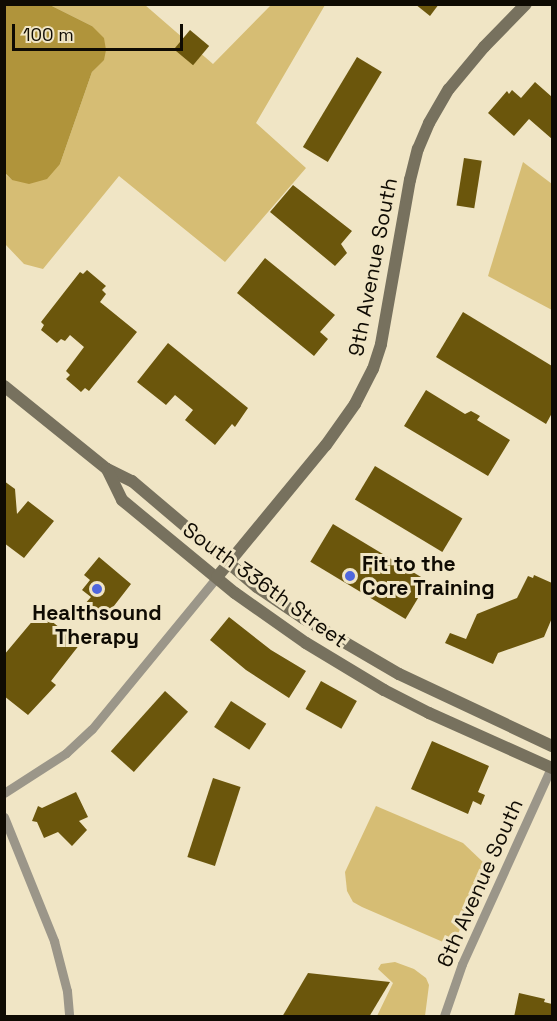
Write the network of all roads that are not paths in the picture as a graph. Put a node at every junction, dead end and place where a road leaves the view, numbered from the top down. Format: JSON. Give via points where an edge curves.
{"nodes":[{"id":1,"x":526,"y":4,"type":"edge"},
{"id":2,"x":4,"y":386,"type":"edge"},
{"id":3,"x":107,"y":469,"type":"junction"},
{"id":4,"x":230,"y":562,"type":"junction"},
{"id":5,"x":216,"y":577,"type":"junction"},
{"id":6,"x":552,"y":746,"type":"edge"},
{"id":7,"x":552,"y":767,"type":"edge"},
{"id":8,"x":4,"y":793,"type":"edge"},
{"id":9,"x":4,"y":817,"type":"edge"},
{"id":10,"x":69,"y":1017,"type":"edge"},
{"id":11,"x":444,"y":1017,"type":"edge"}],
"edges":[{"from":1,"to":4,"type":"main road","name":"9th Avenue South","via":[[450,89],[418,149],[384,334],[366,385],[338,431]]},
{"from":2,"to":3,"type":"main road","name":"South 336th Street"},
{"from":3,"to":4,"type":"main road","name":"South 336th Street","via":[[132,481]]},
{"from":3,"to":5,"type":"main road","name":"South 336th Street","via":[[122,501]]},
{"from":4,"to":5,"type":"main road","name":"9th Avenue South"},
{"from":4,"to":6,"type":"main road","name":"South 336th Street","via":[[276,601],[376,661]]},
{"from":5,"to":7,"type":"main road","name":"South 336th Street","via":[[288,630],[384,690]]},
{"from":5,"to":8,"type":"street","name":"9th Avenue South","via":[[92,729],[66,753]]},
{"from":7,"to":11,"type":"street","name":"6th Avenue South","via":[[462,964]]},
{"from":9,"to":10,"type":"street","via":[[54,941],[67,991]]}]}
